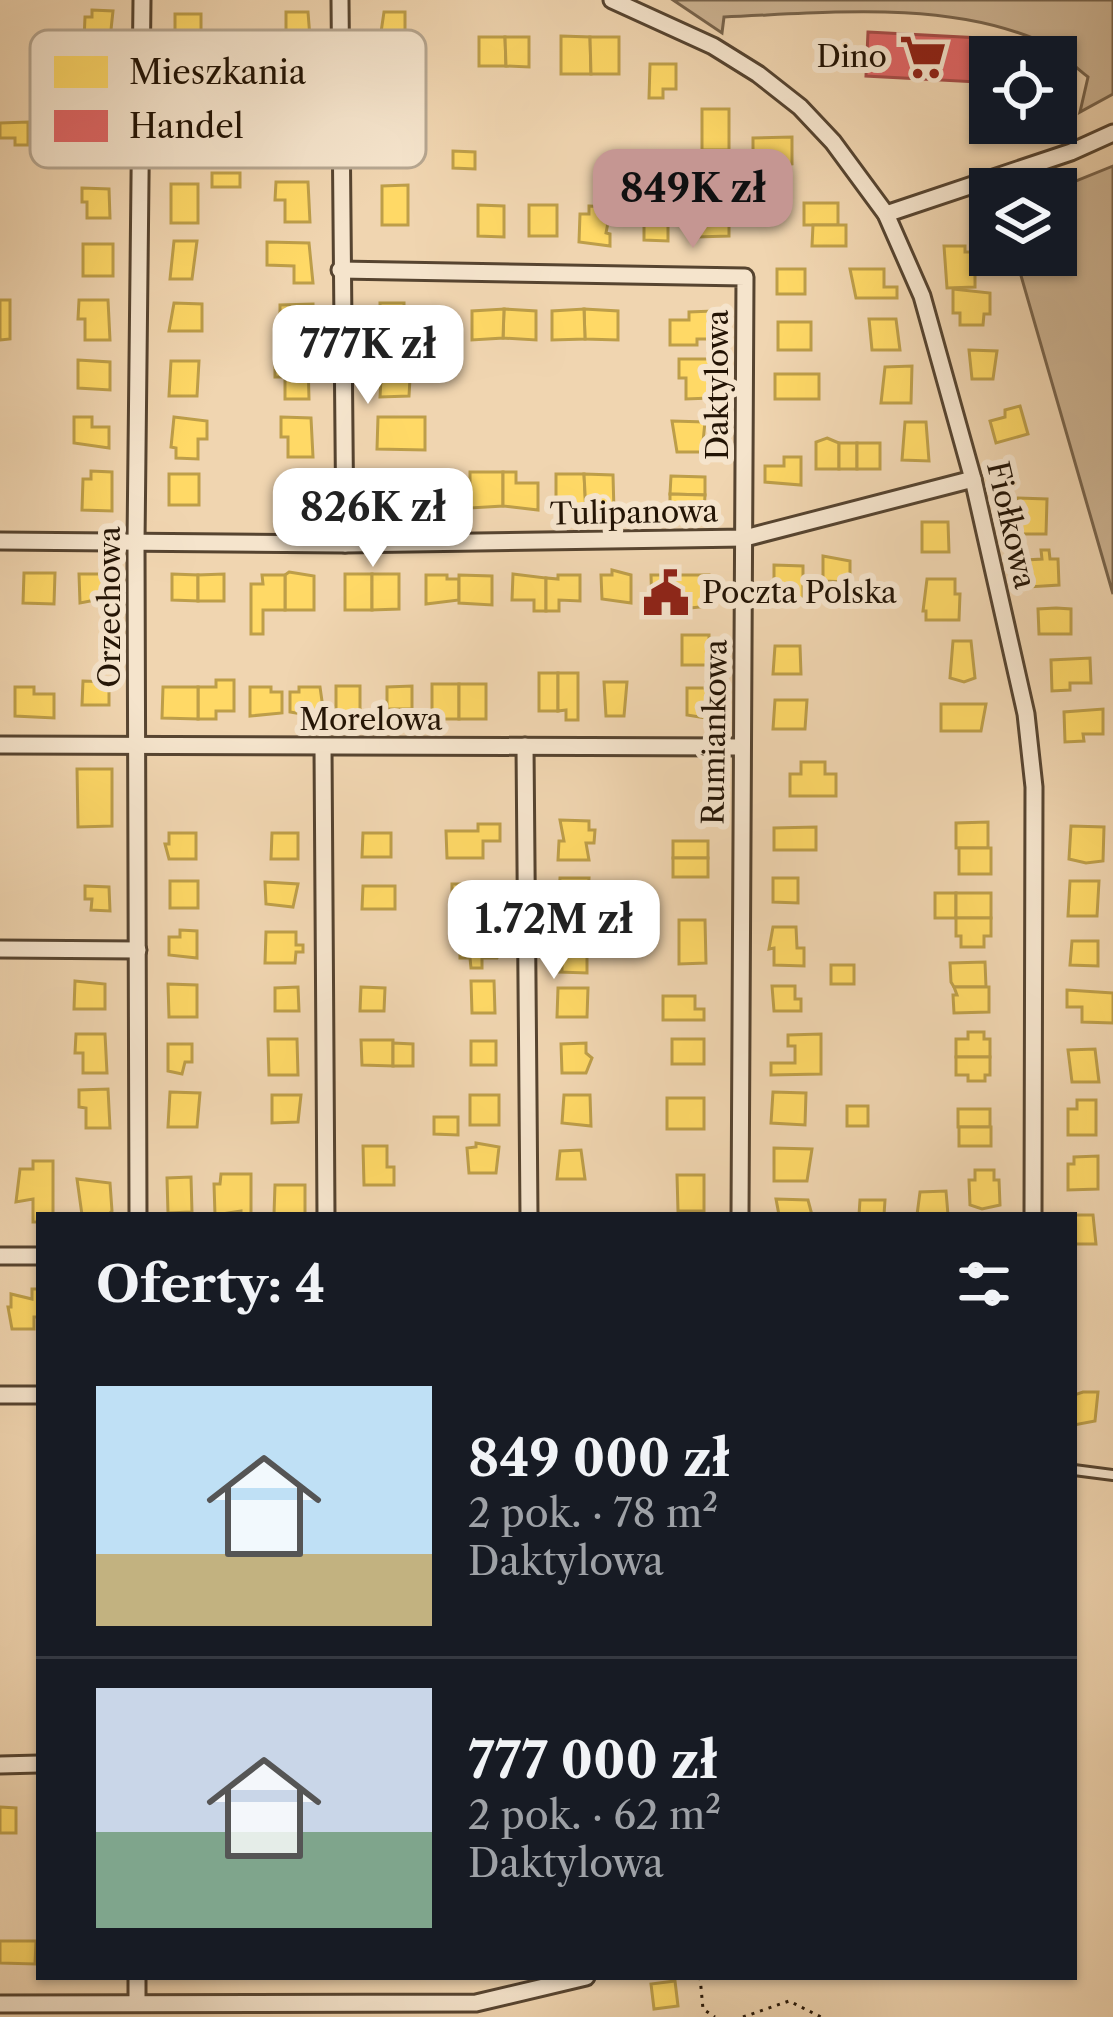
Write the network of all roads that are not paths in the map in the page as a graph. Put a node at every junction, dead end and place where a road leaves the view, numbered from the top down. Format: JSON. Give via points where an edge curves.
{"nodes":[{"id":1,"x":142,"y":0,"type":"edge"},
{"id":2,"x":612,"y":0,"type":"edge"},
{"id":3,"x":142,"y":30,"type":"edge"},
{"id":4,"x":1113,"y":133,"type":"edge"},
{"id":5,"x":140,"y":168,"type":"edge"},
{"id":6,"x":340,"y":168,"type":"edge"},
{"id":7,"x":886,"y":214,"type":"junction"},
{"id":8,"x":340,"y":270,"type":"junction"},
{"id":9,"x":973,"y":479,"type":"junction"},
{"id":10,"x":745,"y":538,"type":"junction"},
{"id":11,"x":0,"y":541,"type":"edge"},
{"id":12,"x":136,"y":542,"type":"junction"},
{"id":13,"x":345,"y":544,"type":"junction"},
{"id":14,"x":0,"y":745,"type":"edge"},
{"id":15,"x":137,"y":745,"type":"junction"},
{"id":16,"x":525,"y":746,"type":"junction"},
{"id":17,"x":323,"y":747,"type":"junction"},
{"id":18,"x":741,"y":747,"type":"junction"},
{"id":19,"x":0,"y":949,"type":"edge"},
{"id":20,"x":137,"y":950,"type":"junction"},
{"id":21,"x":139,"y":1212,"type":"edge"},
{"id":22,"x":326,"y":1212,"type":"edge"},
{"id":23,"x":529,"y":1212,"type":"edge"},
{"id":24,"x":740,"y":1212,"type":"edge"},
{"id":25,"x":1033,"y":1212,"type":"edge"},
{"id":26,"x":0,"y":1256,"type":"edge"},
{"id":27,"x":36,"y":1256,"type":"edge"},
{"id":28,"x":0,"y":1395,"type":"edge"},
{"id":29,"x":36,"y":1395,"type":"edge"},
{"id":30,"x":1077,"y":1469,"type":"edge"},
{"id":31,"x":1113,"y":1475,"type":"edge"},
{"id":32,"x":36,"y":1764,"type":"edge"},
{"id":33,"x":0,"y":1765,"type":"edge"},
{"id":34,"x":137,"y":1980,"type":"edge"},
{"id":35,"x":573,"y":1980,"type":"edge"},
{"id":36,"x":137,"y":2003,"type":"junction"},
{"id":37,"x":0,"y":2004,"type":"edge"}],
"edges":[{"from":1,"to":3,"type":"street","name":"Orzechowa"},
{"from":2,"to":7,"type":"street","name":"Fiołkowa","via":[[758,74],[833,142]]},
{"from":4,"to":7,"type":"street"},
{"from":5,"to":12,"type":"street","name":"Orzechowa"},
{"from":6,"to":8,"type":"street"},
{"from":7,"to":9,"type":"street","name":"Fiołkowa","via":[[922,296]]},
{"from":8,"to":10,"type":"street","name":"Daktylowa","via":[[745,277]]},
{"from":8,"to":13,"type":"street"},
{"from":9,"to":10,"type":"street","name":"Tulipanowa"},
{"from":9,"to":25,"type":"street","name":"Fiołkowa","via":[[1026,714],[1034,787]]},
{"from":10,"to":13,"type":"street","name":"Tulipanowa"},
{"from":10,"to":18,"type":"street","name":"Rumiankowa"},
{"from":11,"to":12,"type":"street","name":"Tulipanowa"},
{"from":12,"to":13,"type":"street","name":"Tulipanowa"},
{"from":12,"to":15,"type":"street","name":"Orzechowa"},
{"from":14,"to":15,"type":"street","name":"Morelowa"},
{"from":15,"to":17,"type":"street","name":"Morelowa"},
{"from":15,"to":20,"type":"street","name":"Orzechowa"},
{"from":16,"to":17,"type":"street","name":"Morelowa"},
{"from":16,"to":18,"type":"street","name":"Morelowa"},
{"from":16,"to":23,"type":"street"},
{"from":17,"to":22,"type":"street"},
{"from":18,"to":24,"type":"street","name":"Rumiankowa"},
{"from":19,"to":20,"type":"street"},
{"from":20,"to":21,"type":"street","name":"Orzechowa"},
{"from":26,"to":27,"type":"street"},
{"from":28,"to":29,"type":"street"},
{"from":30,"to":31,"type":"lane"},
{"from":32,"to":33,"type":"street"},
{"from":34,"to":36,"type":"street"},
{"from":35,"to":36,"type":"street","via":[[476,2003]]},
{"from":36,"to":37,"type":"street"}]}
